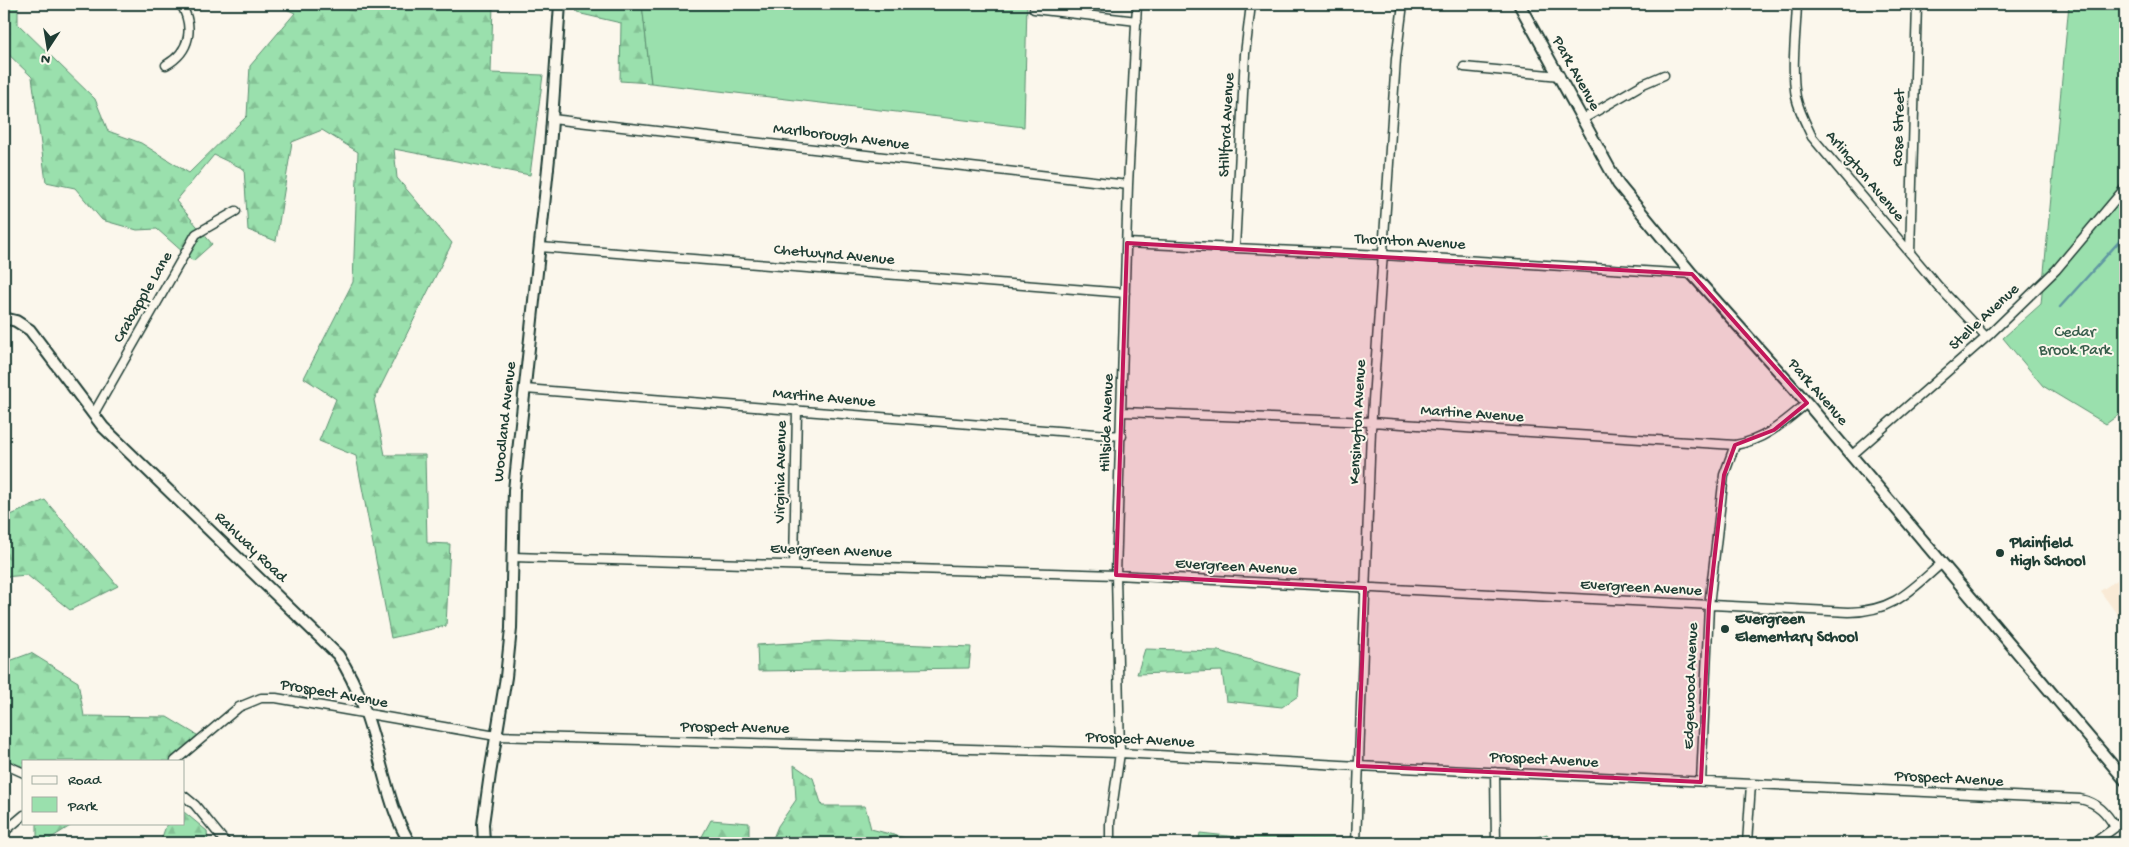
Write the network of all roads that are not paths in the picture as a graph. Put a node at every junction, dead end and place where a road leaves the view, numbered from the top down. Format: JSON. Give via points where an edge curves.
{"nodes":[{"id":1,"x":181,"y":4,"type":"edge"},
{"id":2,"x":560,"y":4,"type":"edge"},
{"id":3,"x":1137,"y":4,"type":"edge"},
{"id":4,"x":1251,"y":4,"type":"edge"},
{"id":5,"x":1403,"y":4,"type":"edge"},
{"id":6,"x":1519,"y":4,"type":"edge"},
{"id":7,"x":1797,"y":4,"type":"edge"},
{"id":8,"x":1917,"y":4,"type":"edge"},
{"id":9,"x":1034,"y":9,"type":"dead end"},
{"id":10,"x":1137,"y":21,"type":"junction"},
{"id":11,"x":166,"y":65,"type":"dead end"},
{"id":12,"x":1464,"y":67,"type":"dead end"},
{"id":13,"x":1664,"y":75,"type":"dead end"},
{"id":14,"x":1560,"y":76,"type":"junction"},
{"id":15,"x":552,"y":119,"type":"junction"},
{"id":16,"x":1583,"y":119,"type":"junction"},
{"id":17,"x":1128,"y":185,"type":"junction"},
{"id":18,"x":2125,"y":188,"type":"edge"},
{"id":19,"x":236,"y":211,"type":"dead end"},
{"id":20,"x":1127,"y":243,"type":"junction"},
{"id":21,"x":540,"y":247,"type":"junction"},
{"id":22,"x":1235,"y":248,"type":"junction"},
{"id":23,"x":1910,"y":253,"type":"junction"},
{"id":24,"x":1383,"y":255,"type":"junction"},
{"id":25,"x":1692,"y":274,"type":"junction"},
{"id":26,"x":1125,"y":293,"type":"junction"},
{"id":27,"x":4,"y":318,"type":"edge"},
{"id":28,"x":1986,"y":337,"type":"junction"},
{"id":29,"x":525,"y":389,"type":"junction"},
{"id":30,"x":1807,"y":403,"type":"junction"},
{"id":31,"x":797,"y":410,"type":"junction"},
{"id":32,"x":1122,"y":412,"type":"junction"},
{"id":33,"x":94,"y":414,"type":"junction"},
{"id":34,"x":1371,"y":422,"type":"junction"},
{"id":35,"x":1122,"y":436,"type":"junction"},
{"id":36,"x":1735,"y":445,"type":"junction"},
{"id":37,"x":1850,"y":456,"type":"junction"},
{"id":38,"x":513,"y":556,"type":"junction"},
{"id":39,"x":1942,"y":563,"type":"junction"},
{"id":40,"x":794,"y":565,"type":"junction"},
{"id":41,"x":1116,"y":575,"type":"junction"},
{"id":42,"x":1365,"y":588,"type":"junction"},
{"id":43,"x":1709,"y":606,"type":"junction"},
{"id":44,"x":367,"y":714,"type":"junction"},
{"id":45,"x":496,"y":736,"type":"junction"},
{"id":46,"x":1120,"y":752,"type":"junction"},
{"id":47,"x":176,"y":760,"type":"edge"},
{"id":48,"x":4,"y":764,"type":"edge"},
{"id":49,"x":1358,"y":766,"type":"junction"},
{"id":50,"x":1495,"y":772,"type":"junction"},
{"id":51,"x":22,"y":773,"type":"edge"},
{"id":52,"x":2125,"y":780,"type":"edge"},
{"id":53,"x":1702,"y":782,"type":"junction"},
{"id":54,"x":1751,"y":784,"type":"junction"},
{"id":55,"x":185,"y":797,"type":"edge"},
{"id":56,"x":22,"y":817,"type":"edge"},
{"id":57,"x":2125,"y":820,"type":"edge"},
{"id":58,"x":2116,"y":827,"type":"junction"},
{"id":59,"x":4,"y":832,"type":"edge"},
{"id":60,"x":226,"y":843,"type":"edge"},
{"id":61,"x":410,"y":843,"type":"edge"},
{"id":62,"x":484,"y":843,"type":"edge"},
{"id":63,"x":1110,"y":843,"type":"edge"},
{"id":64,"x":1356,"y":843,"type":"edge"},
{"id":65,"x":1496,"y":843,"type":"edge"},
{"id":66,"x":1746,"y":843,"type":"edge"},
{"id":67,"x":2094,"y":843,"type":"edge"}],
"edges":[{"from":1,"to":11,"type":"street","via":[[188,19],[189,35],[184,50]]},
{"from":2,"to":15,"type":"street","name":"Woodland Avenue"},
{"from":3,"to":10,"type":"street","name":"Hillside Avenue"},
{"from":4,"to":22,"type":"street","name":"Stillford Avenue","via":[[1245,54]]},
{"from":5,"to":24,"type":"street","name":"Kensington Avenue","via":[[1396,59]]},
{"from":6,"to":14,"type":"street","name":"Park Avenue"},
{"from":7,"to":23,"type":"street","name":"Arlington Avenue","via":[[1796,98],[1804,120],[1812,137]]},
{"from":8,"to":23,"type":"street","name":"Rose Street"},
{"from":9,"to":10,"type":"street"},
{"from":10,"to":17,"type":"street","name":"Hillside Avenue"},
{"from":12,"to":14,"type":"street"},
{"from":13,"to":16,"type":"street"},
{"from":14,"to":16,"type":"street","name":"Park Avenue"},
{"from":15,"to":17,"type":"street","name":"Marlborough Avenue"},
{"from":15,"to":21,"type":"street","name":"Woodland Avenue"},
{"from":16,"to":25,"type":"street","name":"Park Avenue","via":[[1618,184]]},
{"from":17,"to":20,"type":"street","name":"Hillside Avenue"},
{"from":18,"to":28,"type":"street","name":"Stelle Avenue","via":[[2056,270]]},
{"from":19,"to":33,"type":"street","name":"Crabapple Lane","via":[[196,234]]},
{"from":20,"to":22,"type":"street","name":"Thornton Avenue"},
{"from":20,"to":26,"type":"street","name":"Hillside Avenue"},
{"from":21,"to":26,"type":"street","name":"Chetwynd Avenue"},
{"from":21,"to":29,"type":"street","name":"Woodland Avenue"},
{"from":22,"to":24,"type":"street","name":"Thornton Avenue"},
{"from":23,"to":28,"type":"street","name":"Arlington Avenue"},
{"from":24,"to":25,"type":"street","name":"Thornton Avenue"},
{"from":24,"to":34,"type":"street","name":"Kensington Avenue"},
{"from":25,"to":30,"type":"street","name":"Park Avenue"},
{"from":26,"to":32,"type":"street","name":"Hillside Avenue"},
{"from":27,"to":33,"type":"street","name":"Rahway Road","via":[[30,330]]},
{"from":28,"to":37,"type":"street","name":"Stelle Avenue"},
{"from":29,"to":31,"type":"street","name":"Martine Avenue"},
{"from":29,"to":38,"type":"street","name":"Woodland Avenue","via":[[514,490]]},
{"from":30,"to":36,"type":"street","name":"Martine Avenue","via":[[1774,430]]},
{"from":30,"to":37,"type":"street","name":"Park Avenue"},
{"from":31,"to":35,"type":"street","name":"Martine Avenue"},
{"from":31,"to":40,"type":"street","name":"Virginia Avenue"},
{"from":32,"to":34,"type":"street","name":"Martine Avenue"},
{"from":32,"to":35,"type":"street","name":"Hillside Avenue"},
{"from":33,"to":44,"type":"street","name":"Rahway Road","via":[[103,427],[338,655]]},
{"from":34,"to":36,"type":"street","name":"Martine Avenue"},
{"from":34,"to":42,"type":"street","name":"Kensington Avenue"},
{"from":35,"to":41,"type":"street","name":"Hillside Avenue"},
{"from":36,"to":43,"type":"street","name":"Edgewood Avenue","via":[[1724,476]]},
{"from":37,"to":39,"type":"street","name":"Park Avenue"},
{"from":38,"to":40,"type":"street","name":"Evergreen Avenue"},
{"from":38,"to":45,"type":"street","name":"Woodland Avenue","via":[[511,629]]},
{"from":39,"to":43,"type":"street","name":"Evergreen Avenue","via":[[1908,593],[1878,610],[1849,612]]},
{"from":39,"to":52,"type":"street","name":"Park Avenue"},
{"from":40,"to":41,"type":"street","name":"Evergreen Avenue"},
{"from":41,"to":42,"type":"street","name":"Evergreen Avenue"},
{"from":41,"to":46,"type":"street","name":"Hillside Avenue"},
{"from":42,"to":43,"type":"street","name":"Evergreen Avenue"},
{"from":42,"to":49,"type":"street","name":"Kensington Avenue"},
{"from":43,"to":53,"type":"street","name":"Edgewood Avenue"},
{"from":44,"to":45,"type":"street","name":"Prospect Avenue"},
{"from":44,"to":47,"type":"street","name":"Prospect Avenue","via":[[261,698],[238,707]]},
{"from":44,"to":61,"type":"street","name":"Rahway Road","via":[[391,800]]},
{"from":45,"to":46,"type":"street","name":"Prospect Avenue"},
{"from":45,"to":62,"type":"street","name":"Woodland Avenue","via":[[483,824]]},
{"from":46,"to":49,"type":"street","name":"Prospect Avenue"},
{"from":46,"to":63,"type":"street","name":"Hillside Avenue"},
{"from":48,"to":51,"type":"street"},
{"from":49,"to":50,"type":"street","name":"Prospect Avenue"},
{"from":49,"to":64,"type":"street","name":"Kensington Avenue"},
{"from":50,"to":53,"type":"street","name":"Prospect Avenue"},
{"from":50,"to":65,"type":"street"},
{"from":53,"to":54,"type":"street","name":"Prospect Avenue"},
{"from":54,"to":58,"type":"street","name":"Prospect Avenue","via":[[2089,801],[2103,810]]},
{"from":54,"to":66,"type":"street"},
{"from":55,"to":60,"type":"street"},
{"from":56,"to":59,"type":"street"},
{"from":57,"to":58,"type":"street"},
{"from":58,"to":67,"type":"street"}]}
